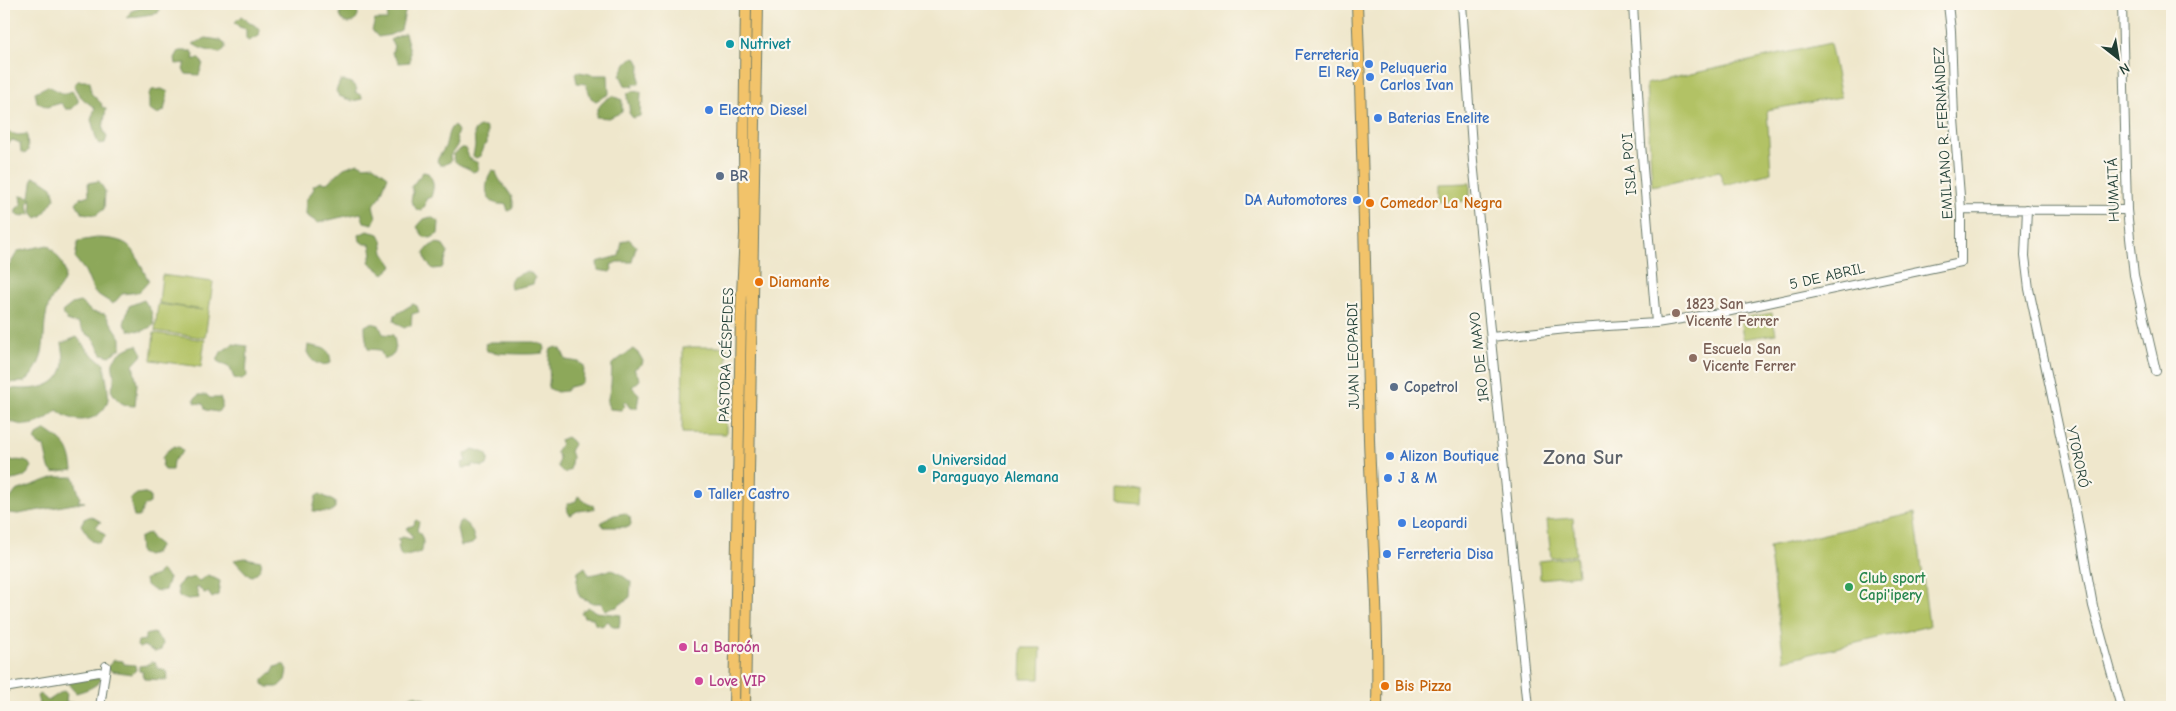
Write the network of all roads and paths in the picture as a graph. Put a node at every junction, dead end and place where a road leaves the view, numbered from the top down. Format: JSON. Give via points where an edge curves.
{"nodes":[{"id":1,"x":746,"y":4,"type":"edge"},
{"id":2,"x":757,"y":4,"type":"edge"},
{"id":3,"x":1357,"y":4,"type":"edge"},
{"id":4,"x":1462,"y":4,"type":"edge"},
{"id":5,"x":1633,"y":4,"type":"edge"},
{"id":6,"x":1948,"y":4,"type":"edge"},
{"id":7,"x":2122,"y":4,"type":"edge"},
{"id":8,"x":751,"y":56,"type":"junction"},
{"id":9,"x":1961,"y":209,"type":"junction"},
{"id":10,"x":2027,"y":209,"type":"junction"},
{"id":11,"x":2127,"y":210,"type":"junction"},
{"id":12,"x":1961,"y":262,"type":"joint"},
{"id":13,"x":1656,"y":323,"type":"junction"},
{"id":14,"x":1490,"y":338,"type":"junction"},
{"id":15,"x":2156,"y":371,"type":"dead end"},
{"id":16,"x":4,"y":688,"type":"edge"},
{"id":17,"x":100,"y":707,"type":"edge"},
{"id":18,"x":734,"y":707,"type":"edge"},
{"id":19,"x":745,"y":707,"type":"edge"},
{"id":20,"x":1377,"y":707,"type":"edge"},
{"id":21,"x":1528,"y":707,"type":"edge"},
{"id":22,"x":2121,"y":707,"type":"edge"}],
"edges":[{"from":1,"to":8,"type":"main road","name":"PASTORA CÉSPEDES"},
{"from":2,"to":8,"type":"main road","name":"PASTORA CÉSPEDES"},
{"from":3,"to":20,"type":"main road","name":"JUAN LEOPARDI","via":[[1378,628]]},
{"from":4,"to":14,"type":"street","name":"1RO DE MAYO"},
{"from":5,"to":13,"type":"street","name":"ISLA PO'I"},
{"from":6,"to":9,"type":"street","name":"EMILIANO R. FERNÁNDEZ"},
{"from":7,"to":11,"type":"street","name":"HUMAITÁ"},
{"from":8,"to":18,"type":"main road","name":"PASTORA CÉSPEDES","via":[[744,153]]},
{"from":8,"to":19,"type":"main road","name":"PASTORA CÉSPEDES"},
{"from":9,"to":10,"type":"street"},
{"from":9,"to":12,"type":"street","name":"EMILIANO R. FERNÁNDEZ"},
{"from":10,"to":11,"type":"street"},
{"from":10,"to":22,"type":"street","name":"YTORORÓ","via":[[2025,256],[2029,289],[2093,606]]},
{"from":11,"to":15,"type":"street","name":"HUMAITÁ","via":[[2134,275]]},
{"from":12,"to":13,"type":"street","name":"5 DE ABRIL","via":[[1726,312]]},
{"from":13,"to":14,"type":"street","name":"5 DE ABRIL"},
{"from":14,"to":21,"type":"street","name":"1RO DE MAYO"},
{"from":16,"to":17,"type":"street","via":[[105,670]]}]}
